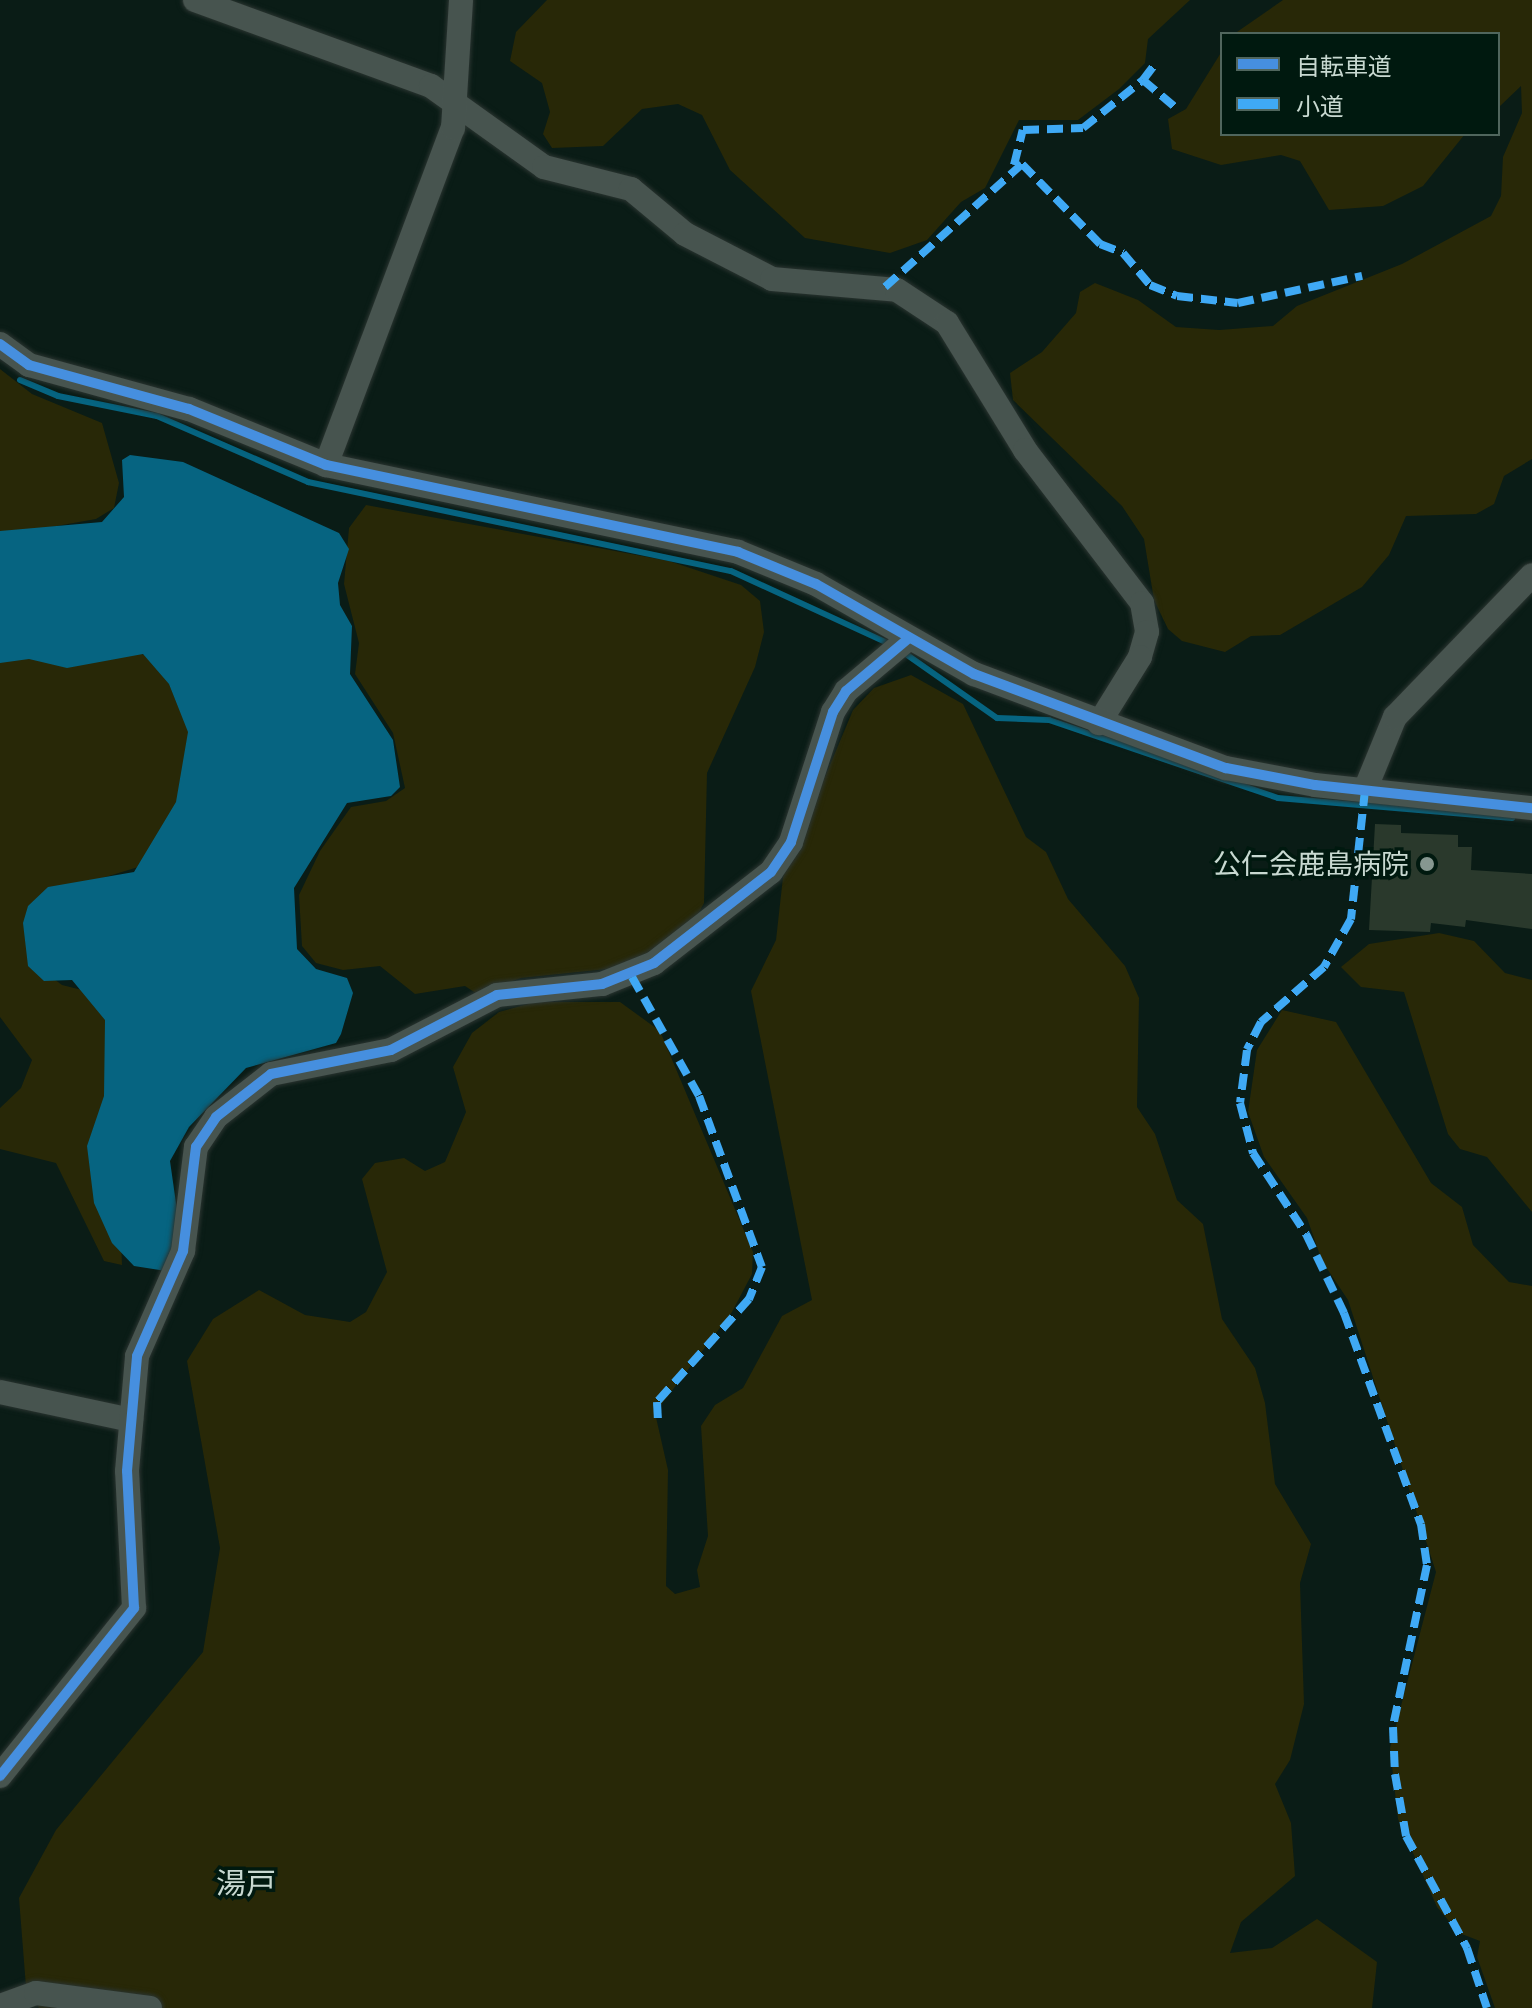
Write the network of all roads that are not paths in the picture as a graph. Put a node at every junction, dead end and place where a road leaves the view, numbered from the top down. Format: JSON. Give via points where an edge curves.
{"nodes":[{"id":1,"x":195,"y":0,"type":"edge"},
{"id":2,"x":461,"y":0,"type":"edge"},
{"id":3,"x":459,"y":102,"type":"junction"},
{"id":4,"x":0,"y":344,"type":"edge"},
{"id":5,"x":326,"y":465,"type":"junction"},
{"id":6,"x":1532,"y":575,"type":"edge"},
{"id":7,"x":901,"y":646,"type":"junction"},
{"id":8,"x":1099,"y":723,"type":"junction"},
{"id":9,"x":1365,"y":790,"type":"junction"},
{"id":10,"x":1532,"y":808,"type":"edge"},
{"id":11,"x":0,"y":1392,"type":"edge"},
{"id":12,"x":131,"y":1420,"type":"junction"},
{"id":13,"x":0,"y":1776,"type":"edge"},
{"id":14,"x":0,"y":2006,"type":"edge"},
{"id":15,"x":150,"y":2008,"type":"edge"}],
"edges":[{"from":1,"to":3,"type":"street"},
{"from":2,"to":3,"type":"street"},
{"from":3,"to":5,"type":"street"},
{"from":3,"to":8,"type":"street","via":[[544,167],[631,189],[685,234],[772,279],[897,290],[947,323],[1025,450],[1142,603],[1147,632],[1140,657]]},
{"from":4,"to":5,"type":"street","via":[[29,365],[189,409]]},
{"from":5,"to":7,"type":"street","via":[[738,552],[816,584]]},
{"from":6,"to":9,"type":"street","via":[[1395,717]]},
{"from":7,"to":8,"type":"street"},
{"from":7,"to":12,"type":"street","via":[[846,691],[833,712],[791,842],[771,872],[654,963],[602,984],[497,995],[391,1050],[271,1074],[229,1101],[196,1147],[183,1251],[137,1356]]},
{"from":8,"to":9,"type":"street","via":[[1226,768]]},
{"from":9,"to":10,"type":"street"},
{"from":11,"to":12,"type":"street"},
{"from":12,"to":13,"type":"street","via":[[134,1608]]},
{"from":14,"to":15,"type":"street","via":[[36,1993]]}]}
